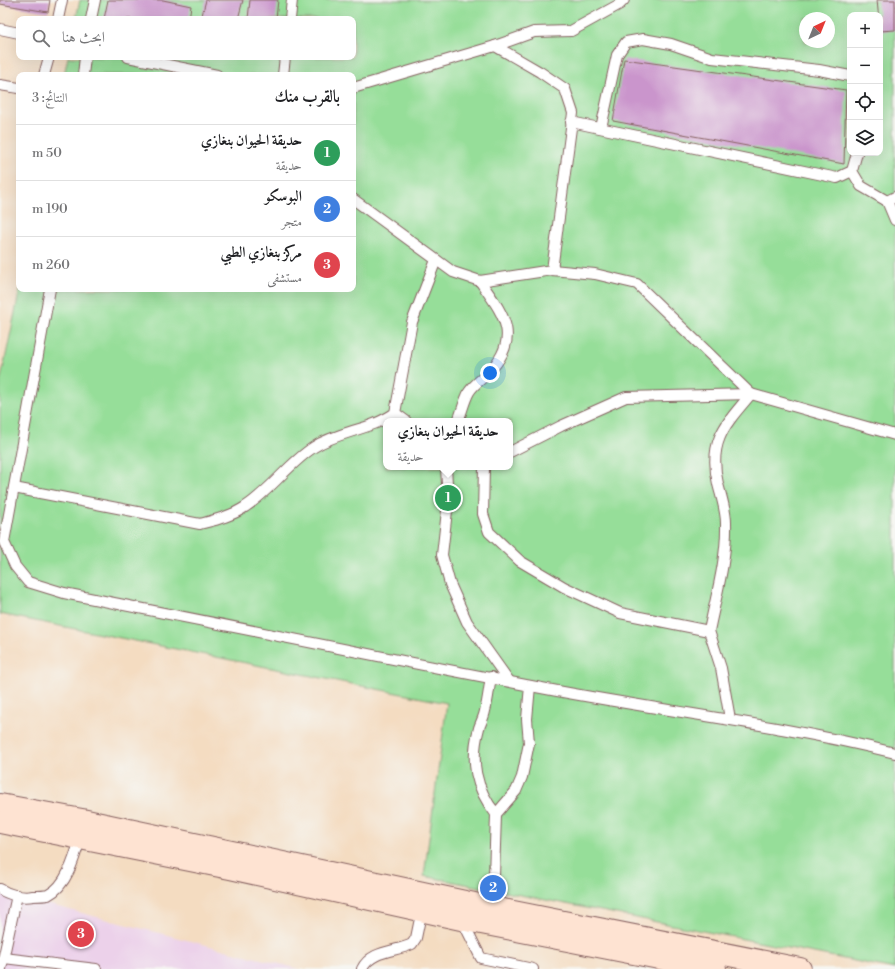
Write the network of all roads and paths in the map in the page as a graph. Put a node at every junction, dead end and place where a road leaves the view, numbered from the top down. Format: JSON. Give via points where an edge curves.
{"nodes":[{"id":1,"x":62,"y":0,"type":"edge"},
{"id":2,"x":95,"y":0,"type":"edge"},
{"id":3,"x":292,"y":0,"type":"edge"},
{"id":4,"x":624,"y":0,"type":"edge"},
{"id":5,"x":59,"y":16,"type":"edge"},
{"id":6,"x":92,"y":16,"type":"edge"},
{"id":7,"x":290,"y":16,"type":"edge"},
{"id":8,"x":0,"y":29,"type":"edge"},
{"id":9,"x":16,"y":32,"type":"edge"},
{"id":10,"x":495,"y":46,"type":"junction"},
{"id":11,"x":48,"y":60,"type":"edge"},
{"id":12,"x":85,"y":60,"type":"edge"},
{"id":13,"x":143,"y":60,"type":"edge"},
{"id":14,"x":285,"y":60,"type":"edge"},
{"id":15,"x":45,"y":72,"type":"edge"},
{"id":16,"x":83,"y":72,"type":"edge"},
{"id":17,"x":202,"y":72,"type":"edge"},
{"id":18,"x":283,"y":72,"type":"edge"},
{"id":19,"x":847,"y":75,"type":"edge"},
{"id":20,"x":0,"y":85,"type":"edge"},
{"id":21,"x":356,"y":87,"type":"edge"},
{"id":22,"x":16,"y":88,"type":"edge"},
{"id":23,"x":571,"y":122,"type":"junction"},
{"id":24,"x":601,"y":128,"type":"junction"},
{"id":25,"x":856,"y":156,"type":"edge"},
{"id":26,"x":852,"y":171,"type":"junction"},
{"id":27,"x":891,"y":199,"type":"edge"},
{"id":28,"x":356,"y":201,"type":"edge"},
{"id":29,"x":895,"y":220,"type":"edge"},
{"id":30,"x":436,"y":260,"type":"junction"},
{"id":31,"x":552,"y":270,"type":"junction"},
{"id":32,"x":480,"y":281,"type":"junction"},
{"id":33,"x":49,"y":292,"type":"edge"},
{"id":34,"x":751,"y":394,"type":"junction"},
{"id":35,"x":395,"y":413,"type":"junction"},
{"id":36,"x":388,"y":418,"type":"edge"},
{"id":37,"x":402,"y":418,"type":"edge"},
{"id":38,"x":459,"y":418,"type":"edge"},
{"id":39,"x":383,"y":421,"type":"edge"},
{"id":40,"x":895,"y":435,"type":"edge"},
{"id":41,"x":513,"y":450,"type":"edge"},
{"id":42,"x":446,"y":470,"type":"edge"},
{"id":43,"x":484,"y":470,"type":"edge"},
{"id":44,"x":14,"y":488,"type":"junction"},
{"id":45,"x":709,"y":631,"type":"junction"},
{"id":46,"x":491,"y":677,"type":"junction"},
{"id":47,"x":508,"y":681,"type":"junction"},
{"id":48,"x":530,"y":686,"type":"junction"},
{"id":49,"x":730,"y":719,"type":"junction"},
{"id":50,"x":895,"y":752,"type":"edge"},
{"id":51,"x":0,"y":805,"type":"edge"},
{"id":52,"x":496,"y":814,"type":"junction"},
{"id":53,"x":0,"y":822,"type":"edge"},
{"id":54,"x":80,"y":839,"type":"junction"},
{"id":55,"x":0,"y":889,"type":"edge"},
{"id":56,"x":17,"y":895,"type":"junction"},
{"id":57,"x":493,"y":908,"type":"junction"},
{"id":58,"x":422,"y":909,"type":"junction"},
{"id":59,"x":461,"y":919,"type":"junction"},
{"id":60,"x":4,"y":958,"type":"junction"},
{"id":61,"x":481,"y":958,"type":"junction"},
{"id":62,"x":683,"y":966,"type":"edge"},
{"id":63,"x":2,"y":969,"type":"edge"},
{"id":64,"x":96,"y":969,"type":"edge"},
{"id":65,"x":362,"y":969,"type":"edge"},
{"id":66,"x":485,"y":969,"type":"edge"},
{"id":67,"x":533,"y":969,"type":"edge"},
{"id":68,"x":715,"y":969,"type":"edge"},
{"id":69,"x":800,"y":969,"type":"edge"}],
"edges":[{"from":1,"to":5,"type":"lane"},
{"from":2,"to":6,"type":"lane"},
{"from":3,"to":7,"type":"lane"},
{"from":4,"to":10,"type":"lane","via":[[571,31],[534,32]]},
{"from":8,"to":9,"type":"lane"},
{"from":10,"to":21,"type":"lane"},
{"from":10,"to":23,"type":"lane","via":[[565,89],[573,113]]},
{"from":11,"to":15,"type":"lane"},
{"from":12,"to":16,"type":"lane"},
{"from":13,"to":17,"type":"lane"},
{"from":14,"to":18,"type":"lane"},
{"from":19,"to":24,"type":"lane","via":[[712,58],[671,44],[643,39],[626,42],[617,55]]},
{"from":20,"to":22,"type":"lane"},
{"from":23,"to":24,"type":"lane"},
{"from":23,"to":31,"type":"lane"},
{"from":24,"to":26,"type":"lane","via":[[837,178]]},
{"from":25,"to":26,"type":"lane"},
{"from":26,"to":27,"type":"lane","via":[[861,186]]},
{"from":27,"to":29,"type":"lane"},
{"from":28,"to":30,"type":"lane"},
{"from":30,"to":32,"type":"lane","via":[[453,272]]},
{"from":30,"to":35,"type":"lane","via":[[412,322]]},
{"from":31,"to":32,"type":"lane"},
{"from":31,"to":34,"type":"lane","via":[[595,274],[637,284]]},
{"from":32,"to":38,"type":"lane","via":[[505,318],[508,337],[502,355],[469,393]]},
{"from":33,"to":44,"type":"lane"},
{"from":34,"to":40,"type":"lane"},
{"from":34,"to":41,"type":"lane","via":[[626,397]]},
{"from":34,"to":45,"type":"lane","via":[[724,426],[714,451],[716,478],[726,520],[726,543]]},
{"from":35,"to":36,"type":"lane"},
{"from":35,"to":37,"type":"lane"},
{"from":39,"to":44,"type":"lane","via":[[330,438],[313,448],[245,507],[223,518],[200,524]]},
{"from":42,"to":47,"type":"lane","via":[[448,502],[442,555],[450,584],[467,622]]},
{"from":43,"to":45,"type":"lane","via":[[483,514],[488,532],[520,562],[564,587],[620,613]]},
{"from":44,"to":46,"type":"lane","via":[[4,542],[15,566],[28,582],[64,593]]},
{"from":45,"to":49,"type":"lane","via":[[721,668]]},
{"from":46,"to":47,"type":"lane"},
{"from":46,"to":52,"type":"lane","via":[[475,751],[477,781],[484,799]]},
{"from":47,"to":48,"type":"lane"},
{"from":48,"to":49,"type":"lane"},
{"from":48,"to":52,"type":"lane","via":[[527,719],[529,742],[522,777],[516,791]]},
{"from":49,"to":50,"type":"lane"},
{"from":51,"to":57,"type":"main road","via":[[82,820]]},
{"from":52,"to":57,"type":"lane"},
{"from":53,"to":54,"type":"main road"},
{"from":54,"to":56,"type":"lane","via":[[64,881],[48,894],[27,897]]},
{"from":54,"to":58,"type":"main road"},
{"from":55,"to":56,"type":"lane"},
{"from":56,"to":60,"type":"lane"},
{"from":57,"to":69,"type":"main road"},
{"from":58,"to":59,"type":"main road"},
{"from":58,"to":65,"type":"lane","via":[[416,938],[412,944],[370,958]]},
{"from":59,"to":61,"type":"lane"},
{"from":59,"to":62,"type":"main road"},
{"from":60,"to":63,"type":"lane"},
{"from":60,"to":64,"type":"lane"},
{"from":61,"to":66,"type":"lane"},
{"from":61,"to":67,"type":"lane"},
{"from":62,"to":68,"type":"main road"}]}
